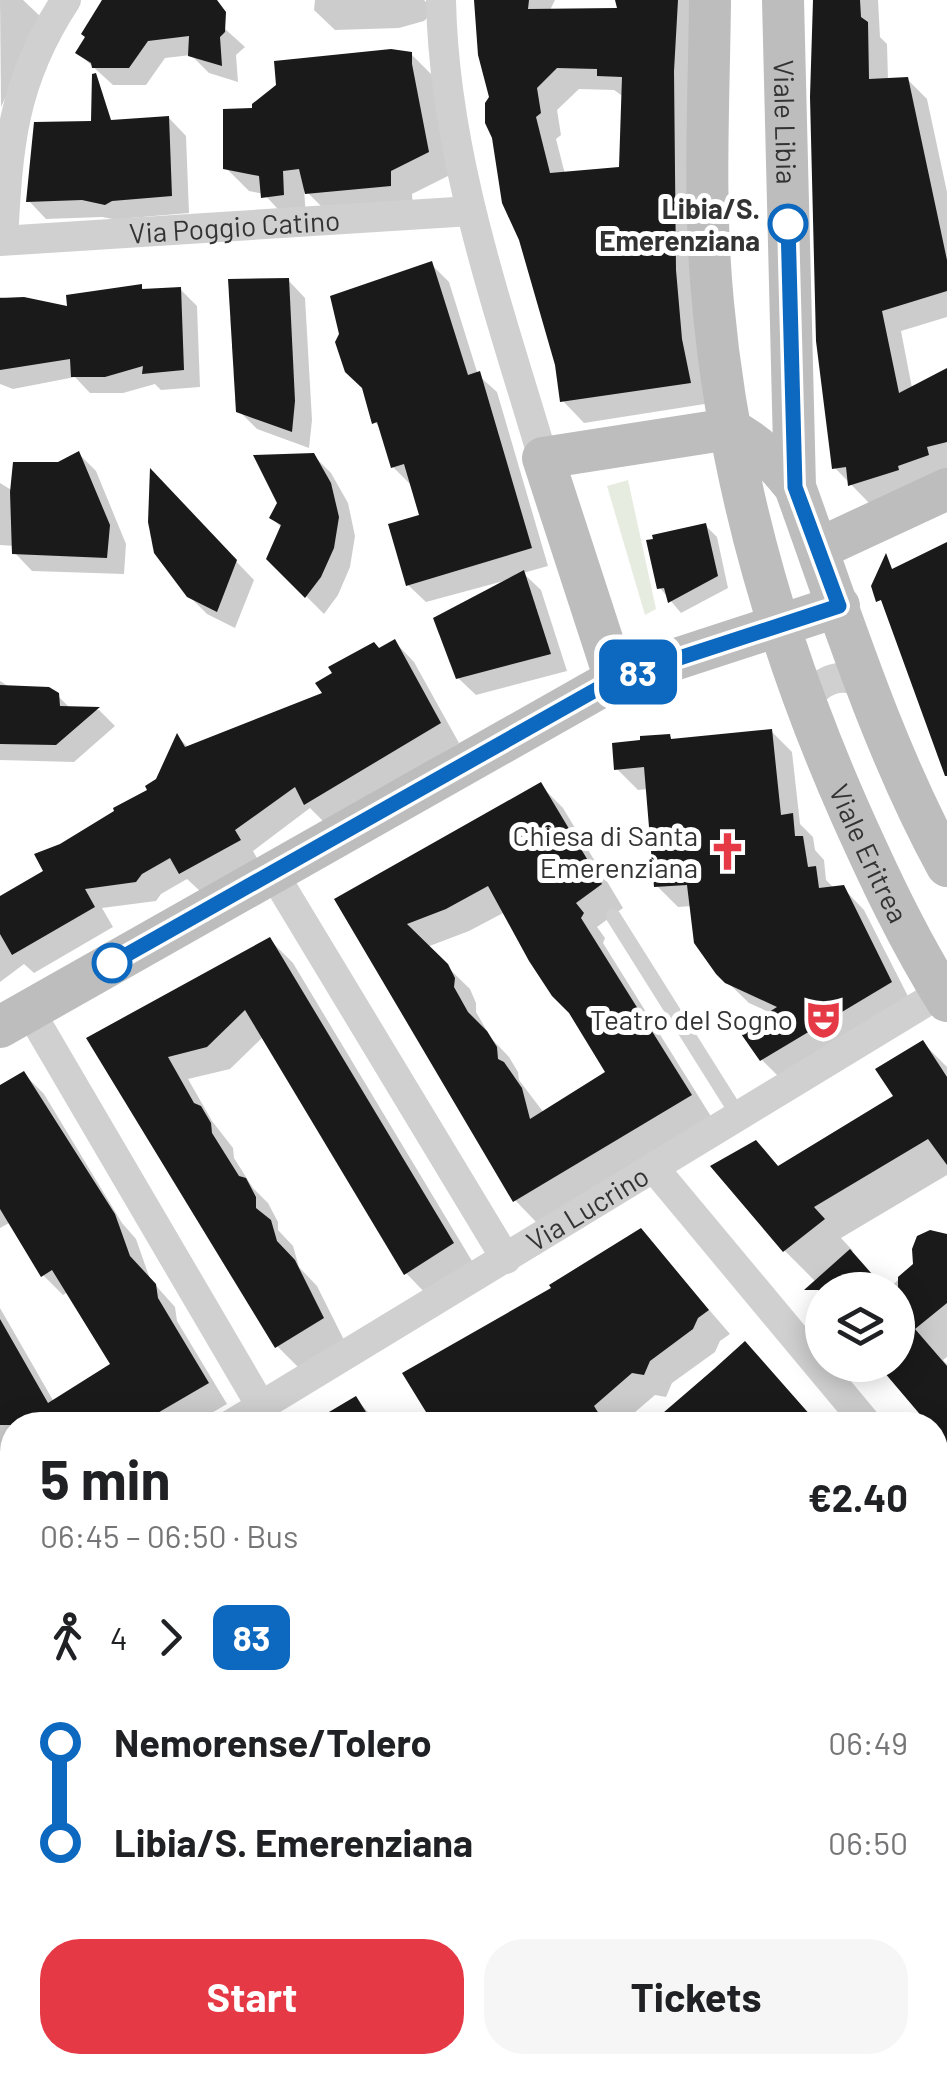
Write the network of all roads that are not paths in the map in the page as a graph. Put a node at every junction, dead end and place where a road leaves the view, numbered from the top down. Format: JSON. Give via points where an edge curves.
{"nodes":[{"id":1,"x":66,"y":0,"type":"edge"},
{"id":2,"x":441,"y":0,"type":"edge"},
{"id":3,"x":710,"y":0,"type":"edge"},
{"id":4,"x":784,"y":0,"type":"edge"},
{"id":5,"x":471,"y":210,"type":"junction"},
{"id":6,"x":2,"y":241,"type":"edge"},
{"id":7,"x":729,"y":429,"type":"junction"},
{"id":8,"x":543,"y":458,"type":"junction"},
{"id":9,"x":795,"y":487,"type":"junction"},
{"id":10,"x":947,"y":489,"type":"edge"},
{"id":11,"x":818,"y":549,"type":"junction"},
{"id":12,"x":839,"y":606,"type":"junction"},
{"id":13,"x":777,"y":627,"type":"junction"},
{"id":14,"x":615,"y":679,"type":"junction"},
{"id":15,"x":868,"y":685,"type":"junction"},
{"id":16,"x":804,"y":701,"type":"junction"},
{"id":17,"x":947,"y":866,"type":"edge"},
{"id":18,"x":273,"y":873,"type":"junction"},
{"id":19,"x":613,"y":916,"type":"dead end"},
{"id":20,"x":944,"y":997,"type":"edge"},
{"id":21,"x":14,"y":1018,"type":"edge"},
{"id":22,"x":738,"y":1114,"type":"junction"},
{"id":23,"x":654,"y":1167,"type":"junction"},
{"id":24,"x":506,"y":1259,"type":"junction"},
{"id":25,"x":261,"y":1406,"type":"junction"},
{"id":26,"x":251,"y":1412,"type":"edge"},
{"id":27,"x":857,"y":1412,"type":"edge"}],
"edges":[{"from":1,"to":6,"type":"street","via":[[18,98]]},
{"from":2,"to":5,"type":"street"},
{"from":3,"to":7,"type":"street","via":[[710,271]]},
{"from":4,"to":9,"type":"street","name":"Viale Libia"},
{"from":5,"to":6,"type":"street","name":"Via Poggio Catino"},
{"from":5,"to":8,"type":"street"},
{"from":7,"to":8,"type":"street"},
{"from":7,"to":9,"type":"street","via":[[765,452]]},
{"from":7,"to":13,"type":"street","name":"Viale Eritrea"},
{"from":8,"to":14,"type":"street"},
{"from":9,"to":11,"type":"street"},
{"from":10,"to":11,"type":"street"},
{"from":11,"to":12,"type":"street"},
{"from":12,"to":13,"type":"street"},
{"from":12,"to":15,"type":"street"},
{"from":13,"to":14,"type":"street"},
{"from":13,"to":16,"type":"street","name":"Viale Eritrea"},
{"from":14,"to":18,"type":"street"},
{"from":15,"to":16,"type":"street","via":[[832,678]]},
{"from":15,"to":17,"type":"street"},
{"from":16,"to":20,"type":"street","name":"Viale Eritrea","via":[[876,872]]},
{"from":18,"to":21,"type":"street"},
{"from":18,"to":24,"type":"street"},
{"from":19,"to":22,"type":"lane"},
{"from":20,"to":22,"type":"street","name":"Via Lucrino"},
{"from":21,"to":25,"type":"street"},
{"from":22,"to":23,"type":"street","name":"Via Lucrino"},
{"from":23,"to":24,"type":"street","name":"Via Lucrino"},
{"from":23,"to":27,"type":"street"},
{"from":24,"to":25,"type":"street","name":"Via Lucrino"},
{"from":25,"to":26,"type":"street","name":"Via Lucrino"}]}
